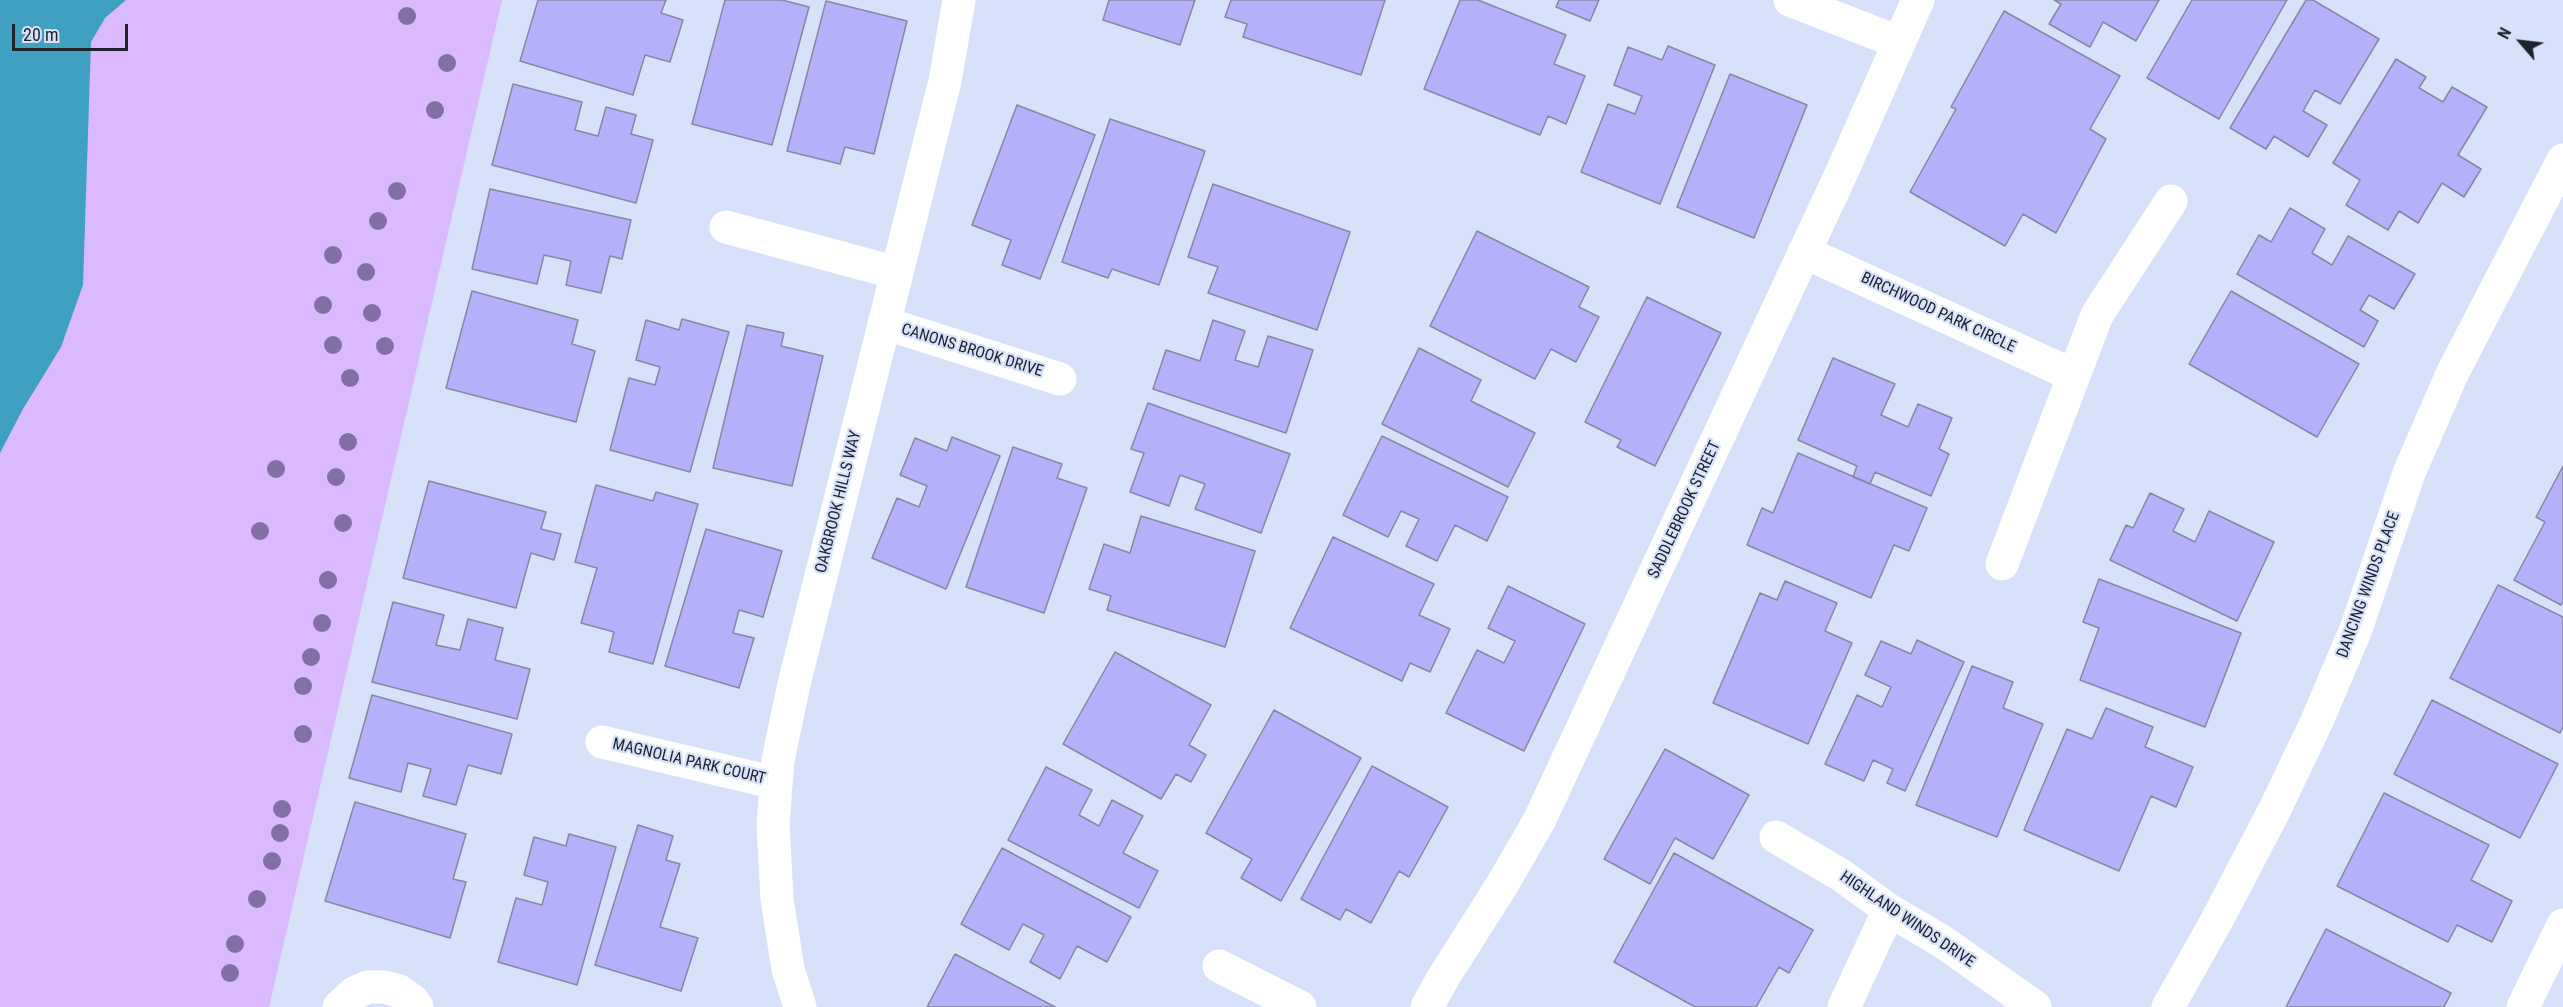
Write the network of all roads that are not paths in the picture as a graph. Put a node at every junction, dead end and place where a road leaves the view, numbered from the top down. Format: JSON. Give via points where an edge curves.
{"nodes":[{"id":1,"x":958,"y":0,"type":"edge"},
{"id":2,"x":1790,"y":0,"type":"edge"},
{"id":3,"x":1918,"y":0,"type":"edge"},
{"id":4,"x":1898,"y":42,"type":"junction"},
{"id":5,"x":2563,"y":160,"type":"edge"},
{"id":6,"x":2171,"y":201,"type":"dead end"},
{"id":7,"x":726,"y":227,"type":"dead end"},
{"id":8,"x":1804,"y":252,"type":"junction"},
{"id":9,"x":897,"y":273,"type":"junction"},
{"id":10,"x":884,"y":323,"type":"junction"},
{"id":11,"x":2073,"y":375,"type":"junction"},
{"id":12,"x":1060,"y":379,"type":"dead end"},
{"id":13,"x":2002,"y":564,"type":"dead end"},
{"id":14,"x":602,"y":742,"type":"dead end"},
{"id":15,"x":776,"y":783,"type":"junction"},
{"id":16,"x":1776,"y":837,"type":"dead end"},
{"id":17,"x":1889,"y":910,"type":"junction"},
{"id":18,"x":2563,"y":925,"type":"edge"},
{"id":19,"x":1219,"y":966,"type":"dead end"},
{"id":20,"x":339,"y":1007,"type":"edge"},
{"id":21,"x":417,"y":1007,"type":"edge"},
{"id":22,"x":800,"y":1007,"type":"edge"},
{"id":23,"x":1300,"y":1007,"type":"edge"},
{"id":24,"x":1427,"y":1007,"type":"edge"},
{"id":25,"x":1844,"y":1007,"type":"edge"},
{"id":26,"x":2035,"y":1007,"type":"edge"},
{"id":27,"x":2168,"y":1007,"type":"edge"},
{"id":28,"x":2523,"y":1007,"type":"edge"}],
"edges":[{"from":1,"to":9,"type":"street","name":"OAKBROOK HILLS WAY","via":[[945,81]]},
{"from":2,"to":4,"type":"street"},
{"from":3,"to":4,"type":"street","name":"SADDLEBROOK STREET"},
{"from":4,"to":8,"type":"street","name":"SADDLEBROOK STREET"},
{"from":5,"to":27,"type":"street","name":"DANCING WINDS PLACE","via":[[2451,374],[2409,473],[2356,629],[2313,731],[2254,851]]},
{"from":6,"to":11,"type":"street","via":[[2097,315]]},
{"from":7,"to":9,"type":"street"},
{"from":8,"to":11,"type":"street","name":"BIRCHWOOD PARK CIRCLE"},
{"from":8,"to":24,"type":"street","name":"SADDLEBROOK STREET","via":[[1539,821]]},
{"from":9,"to":10,"type":"street","name":"OAKBROOK HILLS WAY"},
{"from":10,"to":12,"type":"street","name":"CANONS BROOK DRIVE"},
{"from":10,"to":15,"type":"street","name":"OAKBROOK HILLS WAY","via":[[794,684]]},
{"from":11,"to":13,"type":"street"},
{"from":14,"to":15,"type":"street","name":"MAGNOLIA PARK COURT"},
{"from":15,"to":22,"type":"street","name":"OAKBROOK HILLS WAY","via":[[773,824],[777,899],[788,969]]},
{"from":16,"to":17,"type":"street","name":"HIGHLAND WINDS DRIVE","via":[[1841,875]]},
{"from":17,"to":25,"type":"street"},
{"from":17,"to":26,"type":"street","name":"HIGHLAND WINDS DRIVE","via":[[1943,942]]},
{"from":18,"to":28,"type":"street"},
{"from":19,"to":23,"type":"street"},
{"from":20,"to":21,"type":"street","via":[[354,993],[368,987],[399,991]]}]}
